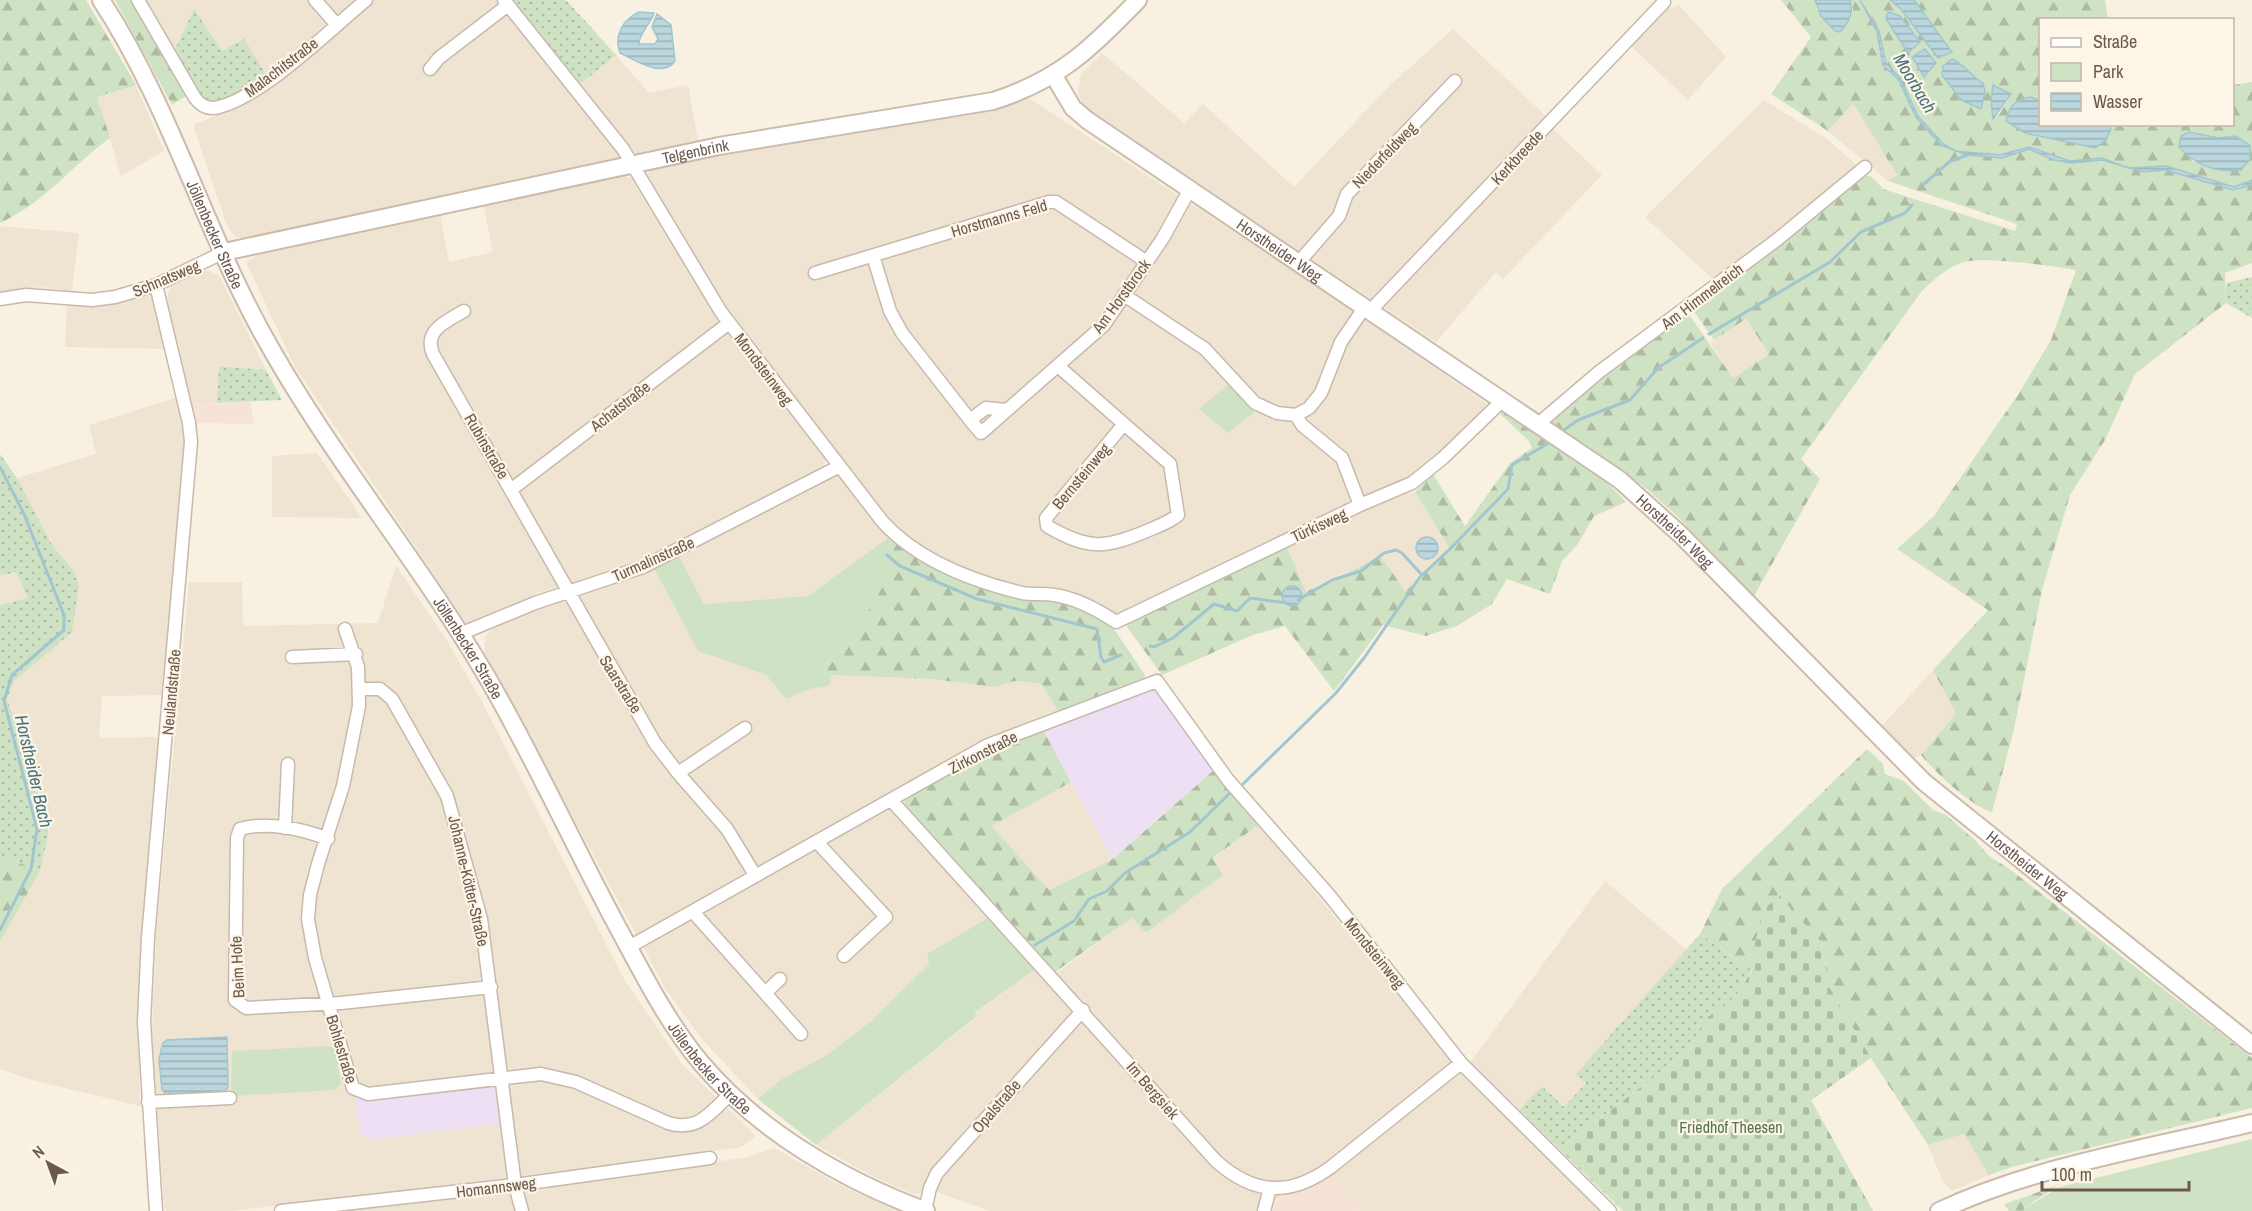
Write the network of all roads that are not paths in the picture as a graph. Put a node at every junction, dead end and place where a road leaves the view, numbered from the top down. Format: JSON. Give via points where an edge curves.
{"nodes":[{"id":1,"x":101,"y":0,"type":"edge"},
{"id":2,"x":138,"y":0,"type":"edge"},
{"id":3,"x":315,"y":0,"type":"edge"},
{"id":4,"x":366,"y":0,"type":"edge"},
{"id":5,"x":1138,"y":0,"type":"edge"},
{"id":6,"x":506,"y":2,"type":"edge"},
{"id":7,"x":1664,"y":2,"type":"dead end"},
{"id":8,"x":337,"y":25,"type":"junction"},
{"id":9,"x":430,"y":69,"type":"dead end"},
{"id":10,"x":1054,"y":76,"type":"junction"},
{"id":11,"x":1455,"y":81,"type":"dead end"},
{"id":12,"x":631,"y":164,"type":"junction"},
{"id":13,"x":1865,"y":167,"type":"dead end"},
{"id":14,"x":1191,"y":189,"type":"junction"},
{"id":15,"x":224,"y":252,"type":"junction"},
{"id":16,"x":873,"y":256,"type":"junction"},
{"id":17,"x":1146,"y":262,"type":"junction"},
{"id":18,"x":1299,"y":262,"type":"junction"},
{"id":19,"x":815,"y":273,"type":"dead end"},
{"id":20,"x":156,"y":285,"type":"junction"},
{"id":21,"x":1125,"y":295,"type":"junction"},
{"id":22,"x":0,"y":299,"type":"edge"},
{"id":23,"x":464,"y":310,"type":"dead end"},
{"id":24,"x":1367,"y":310,"type":"junction"},
{"id":25,"x":729,"y":323,"type":"junction"},
{"id":26,"x":1058,"y":366,"type":"junction"},
{"id":27,"x":1502,"y":401,"type":"junction"},
{"id":28,"x":1296,"y":415,"type":"junction"},
{"id":29,"x":1124,"y":424,"type":"junction"},
{"id":30,"x":1538,"y":424,"type":"junction"},
{"id":31,"x":838,"y":467,"type":"junction"},
{"id":32,"x":512,"y":489,"type":"junction"},
{"id":33,"x":1360,"y":505,"type":"junction"},
{"id":34,"x":570,"y":591,"type":"junction"},
{"id":35,"x":1116,"y":622,"type":"joint"},
{"id":36,"x":345,"y":629,"type":"dead end"},
{"id":37,"x":460,"y":634,"type":"junction"},
{"id":38,"x":356,"y":654,"type":"junction"},
{"id":39,"x":292,"y":657,"type":"dead end"},
{"id":40,"x":1157,"y":681,"type":"joint"},
{"id":41,"x":360,"y":689,"type":"junction"},
{"id":42,"x":745,"y":728,"type":"dead end"},
{"id":43,"x":288,"y":764,"type":"dead end"},
{"id":44,"x":678,"y":773,"type":"junction"},
{"id":45,"x":892,"y":801,"type":"junction"},
{"id":46,"x":285,"y":828,"type":"junction"},
{"id":47,"x":328,"y":839,"type":"junction"},
{"id":48,"x":817,"y":842,"type":"junction"},
{"id":49,"x":755,"y":875,"type":"junction"},
{"id":50,"x":694,"y":913,"type":"junction"},
{"id":51,"x":628,"y":947,"type":"junction"},
{"id":52,"x":844,"y":956,"type":"dead end"},
{"id":53,"x":780,"y":980,"type":"dead end"},
{"id":54,"x":491,"y":987,"type":"junction"},
{"id":55,"x":765,"y":993,"type":"junction"},
{"id":56,"x":328,"y":1003,"type":"junction"},
{"id":57,"x":1083,"y":1010,"type":"junction"},
{"id":58,"x":801,"y":1034,"type":"dead end"},
{"id":59,"x":2252,"y":1045,"type":"edge"},
{"id":60,"x":1461,"y":1063,"type":"junction"},
{"id":61,"x":503,"y":1077,"type":"junction"},
{"id":62,"x":730,"y":1094,"type":"junction"},
{"id":63,"x":230,"y":1098,"type":"dead end"},
{"id":64,"x":148,"y":1102,"type":"junction"},
{"id":65,"x":2252,"y":1123,"type":"edge"},
{"id":66,"x":711,"y":1158,"type":"dead end"},
{"id":67,"x":515,"y":1185,"type":"junction"},
{"id":68,"x":1270,"y":1188,"type":"junction"},
{"id":69,"x":156,"y":1211,"type":"edge"},
{"id":70,"x":281,"y":1211,"type":"edge"},
{"id":71,"x":522,"y":1211,"type":"edge"},
{"id":72,"x":925,"y":1211,"type":"edge"},
{"id":73,"x":1264,"y":1211,"type":"edge"},
{"id":74,"x":1610,"y":1211,"type":"edge"},
{"id":75,"x":1939,"y":1211,"type":"edge"}],
"edges":[{"from":1,"to":15,"type":"street","name":"Jöllenbecker Straße","via":[[148,80]]},
{"from":2,"to":8,"type":"street","name":"Malachitstraße","via":[[195,98],[208,108],[220,107],[255,89]]},
{"from":3,"to":8,"type":"street"},
{"from":4,"to":8,"type":"street","name":"Malachitstraße"},
{"from":5,"to":10,"type":"street","name":"Telgenbrink","via":[[1103,37]]},
{"from":6,"to":9,"type":"street"},
{"from":6,"to":12,"type":"street","name":"Mondsteinweg"},
{"from":7,"to":24,"type":"street","name":"Kerkbreede"},
{"from":10,"to":12,"type":"street","name":"Telgenbrink","via":[[1025,91],[971,107],[718,146]]},
{"from":10,"to":14,"type":"street","name":"Horstheider Weg","via":[[1078,114]]},
{"from":11,"to":18,"type":"street","name":"Niederfeldweg","via":[[1347,194],[1339,216]]},
{"from":12,"to":15,"type":"street","name":"Telgenbrink"},
{"from":12,"to":25,"type":"street","name":"Mondsteinweg"},
{"from":13,"to":30,"type":"street","name":"Am Himmelreich","via":[[1769,246],[1599,372]]},
{"from":14,"to":17,"type":"street","name":"Am Horstbrock"},
{"from":14,"to":18,"type":"street","name":"Horstheider Weg"},
{"from":15,"to":20,"type":"street","name":"Schnatsweg"},
{"from":15,"to":37,"type":"street","name":"Jöllenbecker Straße","via":[[261,331],[307,407]]},
{"from":16,"to":17,"type":"street","name":"Horstmanns Feld","via":[[1056,202]]},
{"from":16,"to":19,"type":"street","name":"Horstmanns Feld"},
{"from":16,"to":26,"type":"street","name":"Am Horstbrock","via":[[890,311],[902,333],[970,420],[986,408],[1006,410]]},
{"from":17,"to":21,"type":"street","name":"Am Horstbrock"},
{"from":18,"to":24,"type":"street","name":"Horstheider Weg"},
{"from":20,"to":22,"type":"street","name":"Schnatsweg","via":[[136,293],[92,300],[54,295]]},
{"from":20,"to":64,"type":"street","name":"Neulandstraße","via":[[191,442],[148,938],[144,1022]]},
{"from":21,"to":26,"type":"street","name":"Am Horstbrock","via":[[1104,325]]},
{"from":21,"to":28,"type":"street","via":[[1205,349],[1254,403],[1277,413]]},
{"from":23,"to":32,"type":"street","name":"Rubinstraße","via":[[437,327],[430,347]]},
{"from":24,"to":27,"type":"street","name":"Horstheider Weg"},
{"from":24,"to":28,"type":"street","name":"Kerkbreede","via":[[1341,342],[1321,393],[1309,408]]},
{"from":25,"to":31,"type":"street","name":"Mondsteinweg"},
{"from":25,"to":32,"type":"street","name":"Achatstraße"},
{"from":26,"to":29,"type":"street","name":"Bernsteinweg"},
{"from":27,"to":30,"type":"street","name":"Horstheider Weg"},
{"from":27,"to":33,"type":"street","name":"Türkisweg","via":[[1426,473],[1403,489]]},
{"from":28,"to":33,"type":"street","via":[[1302,425],[1342,458]]},
{"from":29,"to":29,"type":"street","name":"Bernsteinweg","via":[[1170,464],[1178,515],[1108,546],[1088,545],[1047,526],[1046,518]]},
{"from":30,"to":59,"type":"street","name":"Horstheider Weg","via":[[1643,499],[1924,782]]},
{"from":31,"to":34,"type":"street","name":"Turmalinstraße","via":[[667,556]]},
{"from":31,"to":35,"type":"street","name":"Mondsteinweg","via":[[895,535],[937,561],[1025,594],[1071,599]]},
{"from":32,"to":34,"type":"street","name":"Rubinstraße"},
{"from":33,"to":35,"type":"street","name":"Türkisweg"},
{"from":34,"to":37,"type":"street","name":"Turmalinstraße"},
{"from":34,"to":44,"type":"street","name":"Saarstraße","via":[[655,742]]},
{"from":36,"to":38,"type":"street","name":"Bohlestraße"},
{"from":37,"to":51,"type":"street","name":"Jöllenbecker Straße","via":[[530,755]]},
{"from":38,"to":39,"type":"street"},
{"from":38,"to":41,"type":"street","name":"Bohlestraße"},
{"from":40,"to":45,"type":"street","name":"Zirkonstraße","via":[[988,746]]},
{"from":40,"to":60,"type":"street","name":"Mondsteinweg","via":[[1228,780],[1329,896]]},
{"from":41,"to":47,"type":"street","name":"Bohlestraße","via":[[344,786]]},
{"from":41,"to":54,"type":"street","name":"Johanne-Kötter-Straße","via":[[380,689],[392,699],[447,796],[481,918]]},
{"from":42,"to":44,"type":"street"},
{"from":43,"to":46,"type":"street"},
{"from":44,"to":49,"type":"street","name":"Saarstraße","via":[[727,829]]},
{"from":45,"to":48,"type":"street","name":"Zirkonstraße"},
{"from":45,"to":57,"type":"street","name":"Im Bergsiek"},
{"from":46,"to":47,"type":"street","name":"Beim Hofe"},
{"from":46,"to":56,"type":"street","name":"Beim Hofe","via":[[250,826],[240,829],[237,838],[236,1000],[246,1008]]},
{"from":47,"to":56,"type":"street","name":"Bohlestraße","via":[[310,895],[308,919]]},
{"from":48,"to":49,"type":"street","name":"Zirkonstraße"},
{"from":48,"to":52,"type":"street","via":[[886,917]]},
{"from":49,"to":50,"type":"street","name":"Zirkonstraße"},
{"from":50,"to":51,"type":"street","name":"Zirkonstraße"},
{"from":50,"to":55,"type":"street"},
{"from":51,"to":62,"type":"street","name":"Jöllenbecker Straße","via":[[691,1050]]},
{"from":53,"to":55,"type":"street"},
{"from":54,"to":56,"type":"street","name":"Beim Hofe"},
{"from":54,"to":61,"type":"street","name":"Johanne-Kötter-Straße"},
{"from":55,"to":58,"type":"street"},
{"from":56,"to":61,"type":"street","name":"Bohlestraße","via":[[348,1080],[358,1092],[368,1094]]},
{"from":57,"to":68,"type":"street","name":"Im Bergsiek","via":[[1216,1161],[1240,1179]]},
{"from":57,"to":72,"type":"street","name":"Opalstraße","via":[[937,1173]]},
{"from":60,"to":68,"type":"street","name":"Im Bergsiek","via":[[1318,1176],[1294,1186]]},
{"from":60,"to":74,"type":"street","name":"Mondsteinweg"},
{"from":61,"to":62,"type":"street","name":"Bohlestraße","via":[[561,1077],[683,1127],[702,1121]]},
{"from":61,"to":67,"type":"street","name":"Johanne-Kötter-Straße"},
{"from":62,"to":72,"type":"street","name":"Jöllenbecker Straße","via":[[760,1120],[815,1157],[874,1190]]},
{"from":63,"to":64,"type":"street"},
{"from":64,"to":69,"type":"street","name":"Neulandstraße"},
{"from":65,"to":75,"type":"street","via":[[2025,1179]]},
{"from":66,"to":67,"type":"street","name":"Homannsweg"},
{"from":67,"to":70,"type":"street","name":"Homannsweg"},
{"from":67,"to":71,"type":"street","name":"Johanne-Kötter-Straße"},
{"from":68,"to":73,"type":"street"}]}
